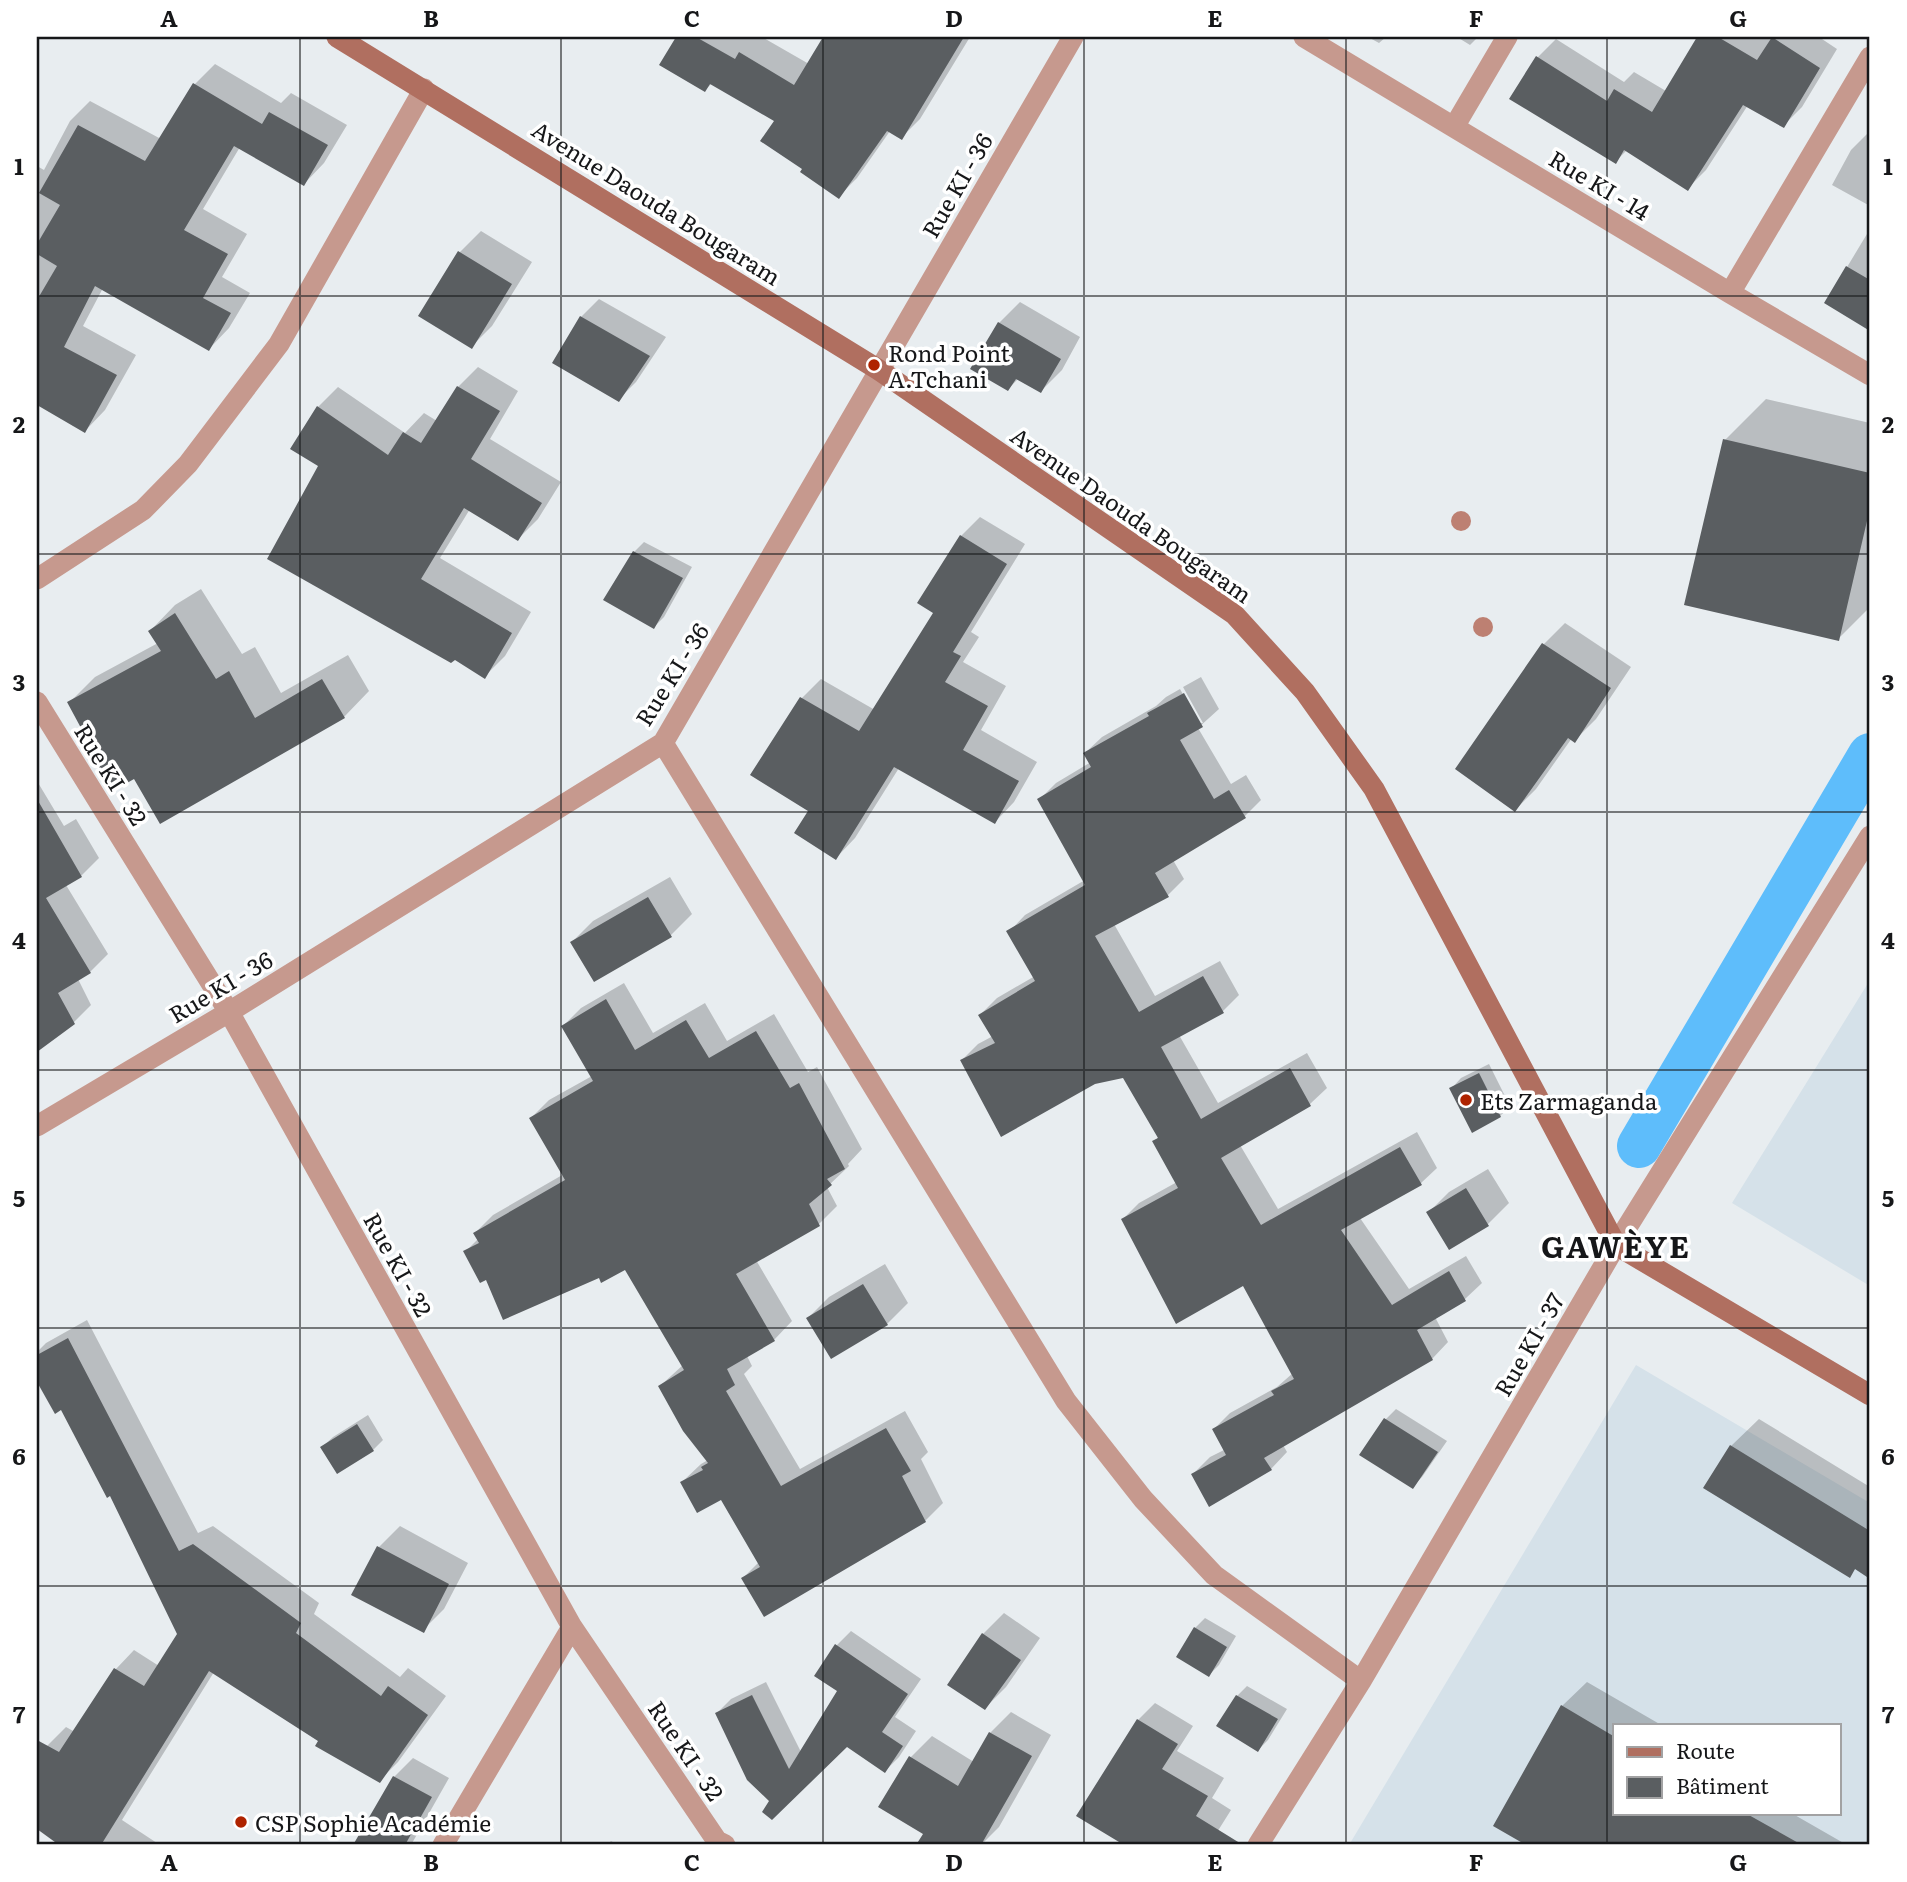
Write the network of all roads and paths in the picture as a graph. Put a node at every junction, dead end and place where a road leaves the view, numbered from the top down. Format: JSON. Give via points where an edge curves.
{"nodes":[{"id":1,"x":337,"y":37,"type":"edge"},
{"id":2,"x":1073,"y":37,"type":"edge"},
{"id":3,"x":1304,"y":37,"type":"edge"},
{"id":4,"x":1507,"y":37,"type":"edge"},
{"id":5,"x":1870,"y":57,"type":"edge"},
{"id":6,"x":424,"y":89,"type":"junction"},
{"id":7,"x":1454,"y":127,"type":"junction"},
{"id":8,"x":1730,"y":293,"type":"junction"},
{"id":9,"x":879,"y":370,"type":"junction"},
{"id":10,"x":1870,"y":375,"type":"edge"},
{"id":11,"x":37,"y":579,"type":"edge"},
{"id":12,"x":37,"y":702,"type":"edge"},
{"id":13,"x":663,"y":743,"type":"junction"},
{"id":14,"x":1870,"y":836,"type":"edge"},
{"id":15,"x":229,"y":1012,"type":"junction"},
{"id":16,"x":37,"y":1126,"type":"edge"},
{"id":17,"x":1616,"y":1245,"type":"junction"},
{"id":18,"x":1870,"y":1395,"type":"edge"},
{"id":19,"x":572,"y":1627,"type":"junction"},
{"id":20,"x":1361,"y":1681,"type":"junction"},
{"id":21,"x":443,"y":1845,"type":"edge"},
{"id":22,"x":724,"y":1845,"type":"edge"},
{"id":23,"x":1258,"y":1845,"type":"edge"}],
"edges":[{"from":1,"to":6,"type":"street","name":"Avenue Daouda Bougaram"},
{"from":2,"to":9,"type":"street","name":"Rue KI - 36"},
{"from":3,"to":7,"type":"street","name":"Rue KI - 14"},
{"from":4,"to":7,"type":"street"},
{"from":5,"to":8,"type":"street"},
{"from":6,"to":9,"type":"street","name":"Avenue Daouda Bougaram"},
{"from":6,"to":11,"type":"street","via":[[279,344],[188,464],[143,510]]},
{"from":7,"to":8,"type":"street","name":"Rue KI - 14"},
{"from":8,"to":10,"type":"street","name":"Rue KI - 14"},
{"from":9,"to":13,"type":"street","name":"Rue KI - 36"},
{"from":9,"to":17,"type":"street","name":"Avenue Daouda Bougaram","via":[[1234,614],[1305,692],[1374,789]]},
{"from":12,"to":15,"type":"street","name":"Rue KI - 32"},
{"from":13,"to":15,"type":"street","name":"Rue KI - 36"},
{"from":13,"to":20,"type":"street","via":[[1066,1401],[1143,1499],[1214,1575]]},
{"from":14,"to":17,"type":"street","name":"Rue KI - 37"},
{"from":15,"to":16,"type":"street","name":"Rue KI - 36"},
{"from":15,"to":19,"type":"street","name":"Rue KI - 32"},
{"from":17,"to":18,"type":"street"},
{"from":17,"to":20,"type":"street","name":"Rue KI - 37"},
{"from":19,"to":21,"type":"street"},
{"from":19,"to":22,"type":"street","name":"Rue KI - 32"},
{"from":20,"to":23,"type":"street","name":"Rue KI - 37"}]}
